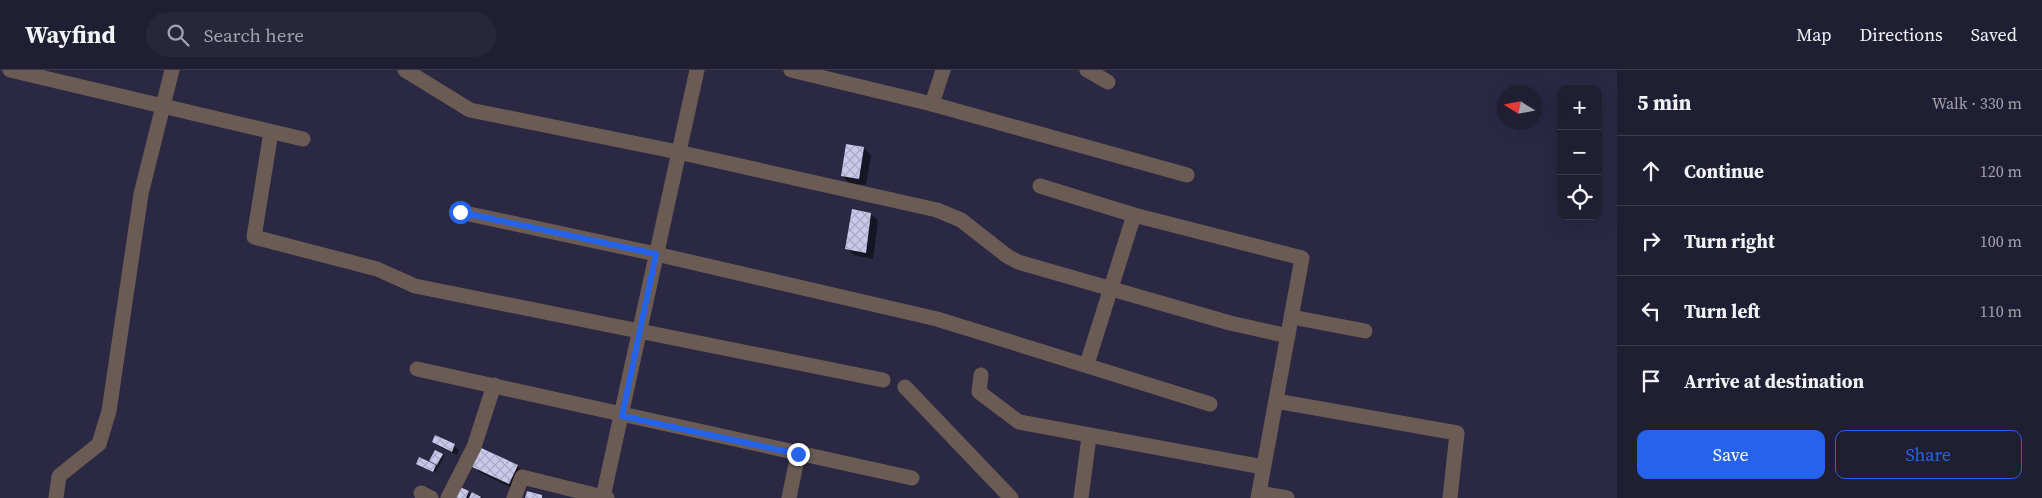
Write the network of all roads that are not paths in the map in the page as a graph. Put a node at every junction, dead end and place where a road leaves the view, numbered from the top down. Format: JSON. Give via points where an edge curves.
{"nodes":[{"id":1,"x":10,"y":70,"type":"edge"},
{"id":2,"x":172,"y":70,"type":"edge"},
{"id":3,"x":405,"y":70,"type":"edge"},
{"id":4,"x":697,"y":70,"type":"edge"},
{"id":5,"x":791,"y":70,"type":"edge"},
{"id":6,"x":943,"y":70,"type":"edge"},
{"id":7,"x":1087,"y":70,"type":"edge"},
{"id":8,"x":1108,"y":82,"type":"dead end"},
{"id":9,"x":932,"y":104,"type":"junction"},
{"id":10,"x":163,"y":106,"type":"junction"},
{"id":11,"x":271,"y":132,"type":"junction"},
{"id":12,"x":303,"y":139,"type":"dead end"},
{"id":13,"x":678,"y":152,"type":"junction"},
{"id":14,"x":1187,"y":175,"type":"dead end"},
{"id":15,"x":1040,"y":186,"type":"dead end"},
{"id":16,"x":460,"y":212,"type":"dead end"},
{"id":17,"x":1134,"y":215,"type":"junction"},
{"id":18,"x":656,"y":254,"type":"junction"},
{"id":19,"x":1109,"y":288,"type":"junction"},
{"id":20,"x":1292,"y":317,"type":"junction"},
{"id":21,"x":1365,"y":331,"type":"dead end"},
{"id":22,"x":640,"y":332,"type":"junction"},
{"id":23,"x":1288,"y":336,"type":"junction"},
{"id":24,"x":1087,"y":364,"type":"junction"},
{"id":25,"x":417,"y":369,"type":"dead end"},
{"id":26,"x":981,"y":375,"type":"dead end"},
{"id":27,"x":883,"y":380,"type":"dead end"},
{"id":28,"x":494,"y":385,"type":"junction"},
{"id":29,"x":905,"y":387,"type":"dead end"},
{"id":30,"x":1276,"y":401,"type":"junction"},
{"id":31,"x":1210,"y":404,"type":"dead end"},
{"id":32,"x":622,"y":416,"type":"junction"},
{"id":33,"x":1089,"y":437,"type":"junction"},
{"id":34,"x":798,"y":454,"type":"junction"},
{"id":35,"x":1264,"y":467,"type":"junction"},
{"id":36,"x":912,"y":478,"type":"dead end"},
{"id":37,"x":1258,"y":496,"type":"edge"},
{"id":38,"x":56,"y":498,"type":"edge"},
{"id":39,"x":448,"y":498,"type":"edge"},
{"id":40,"x":514,"y":498,"type":"edge"},
{"id":41,"x":605,"y":498,"type":"edge"},
{"id":42,"x":789,"y":498,"type":"edge"},
{"id":43,"x":1011,"y":498,"type":"edge"},
{"id":44,"x":1081,"y":498,"type":"edge"},
{"id":45,"x":1287,"y":498,"type":"edge"},
{"id":46,"x":1450,"y":498,"type":"edge"}],
"edges":[{"from":1,"to":10,"type":"street"},
{"from":2,"to":10,"type":"street"},
{"from":3,"to":13,"type":"street","via":[[470,110]]},
{"from":4,"to":13,"type":"street"},
{"from":5,"to":9,"type":"street"},
{"from":6,"to":9,"type":"street"},
{"from":7,"to":8,"type":"street"},
{"from":9,"to":14,"type":"street"},
{"from":10,"to":11,"type":"street"},
{"from":10,"to":38,"type":"street","via":[[141,194],[104,427],[99,444],[59,476]]},
{"from":11,"to":12,"type":"street"},
{"from":11,"to":22,"type":"street","via":[[254,237],[377,269],[415,286]]},
{"from":13,"to":18,"type":"street"},
{"from":13,"to":19,"type":"street","via":[[937,210],[961,220],[1018,262]]},
{"from":15,"to":17,"type":"street"},
{"from":16,"to":18,"type":"street"},
{"from":17,"to":19,"type":"street"},
{"from":17,"to":20,"type":"street","via":[[1302,258]]},
{"from":18,"to":22,"type":"street"},
{"from":18,"to":24,"type":"street","via":[[937,319]]},
{"from":19,"to":23,"type":"street"},
{"from":19,"to":24,"type":"street"},
{"from":20,"to":21,"type":"street"},
{"from":20,"to":23,"type":"street"},
{"from":22,"to":27,"type":"street"},
{"from":22,"to":32,"type":"street"},
{"from":23,"to":30,"type":"street"},
{"from":24,"to":31,"type":"street"},
{"from":25,"to":28,"type":"street"},
{"from":26,"to":33,"type":"street","via":[[979,392],[1019,422]]},
{"from":28,"to":32,"type":"street"},
{"from":28,"to":39,"type":"street","via":[[474,446]]},
{"from":29,"to":43,"type":"street"},
{"from":30,"to":35,"type":"street"},
{"from":30,"to":46,"type":"street","via":[[1457,432]]},
{"from":32,"to":34,"type":"street"},
{"from":32,"to":41,"type":"street"},
{"from":33,"to":35,"type":"street"},
{"from":33,"to":44,"type":"street"},
{"from":34,"to":36,"type":"street"},
{"from":34,"to":42,"type":"street"},
{"from":35,"to":37,"type":"street"},
{"from":37,"to":45,"type":"street"},
{"from":40,"to":41,"type":"street","via":[[522,477]]}]}
